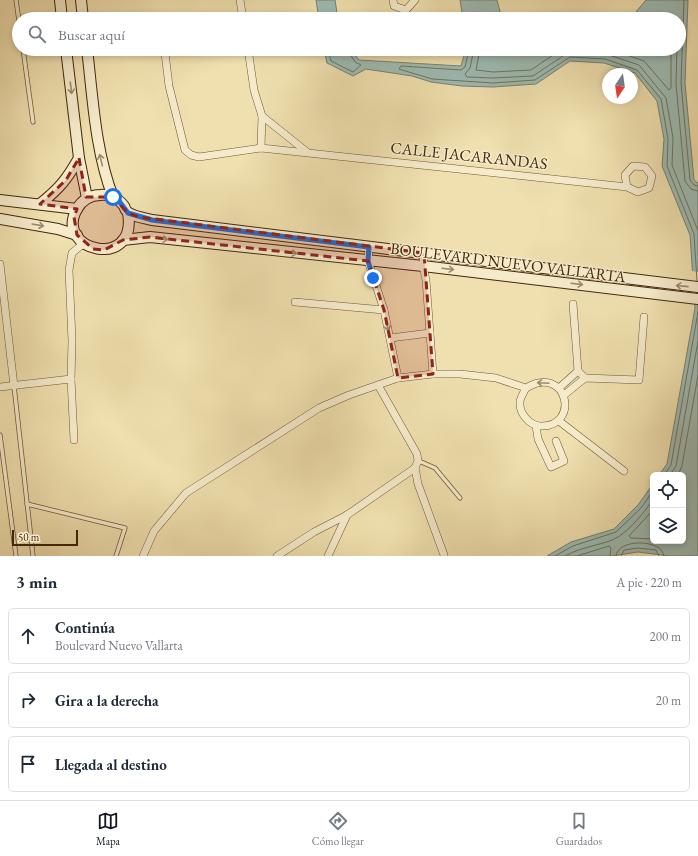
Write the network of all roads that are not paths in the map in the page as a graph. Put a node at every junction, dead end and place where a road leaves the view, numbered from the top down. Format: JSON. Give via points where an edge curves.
{"nodes":[{"id":1,"x":16,"y":0,"type":"edge"},
{"id":2,"x":60,"y":0,"type":"edge"},
{"id":3,"x":81,"y":0,"type":"edge"},
{"id":4,"x":240,"y":0,"type":"edge"},
{"id":5,"x":393,"y":0,"type":"edge"},
{"id":6,"x":414,"y":0,"type":"edge"},
{"id":7,"x":18,"y":12,"type":"edge"},
{"id":8,"x":61,"y":12,"type":"edge"},
{"id":9,"x":82,"y":12,"type":"edge"},
{"id":10,"x":242,"y":12,"type":"edge"},
{"id":11,"x":24,"y":56,"type":"edge"},
{"id":12,"x":67,"y":56,"type":"edge"},
{"id":13,"x":88,"y":56,"type":"edge"},
{"id":14,"x":165,"y":56,"type":"edge"},
{"id":15,"x":249,"y":56,"type":"edge"},
{"id":16,"x":262,"y":116,"type":"junction"},
{"id":17,"x":33,"y":122,"type":"dead end"},
{"id":18,"x":261,"y":148,"type":"junction"},
{"id":19,"x":307,"y":152,"type":"junction"},
{"id":20,"x":79,"y":158,"type":"junction"},
{"id":21,"x":628,"y":187,"type":"dead end"},
{"id":22,"x":113,"y":197,"type":"junction"},
{"id":23,"x":87,"y":198,"type":"junction"},
{"id":24,"x":0,"y":200,"type":"edge"},
{"id":25,"x":40,"y":204,"type":"junction"},
{"id":26,"x":77,"y":209,"type":"junction"},
{"id":27,"x":128,"y":213,"type":"junction"},
{"id":28,"x":0,"y":219,"type":"edge"},
{"id":29,"x":77,"y":235,"type":"junction"},
{"id":30,"x":123,"y":240,"type":"junction"},
{"id":31,"x":83,"y":244,"type":"junction"},
{"id":32,"x":369,"y":247,"type":"junction"},
{"id":33,"x":424,"y":253,"type":"junction"},
{"id":34,"x":368,"y":261,"type":"junction"},
{"id":35,"x":0,"y":264,"type":"edge"},
{"id":36,"x":423,"y":266,"type":"junction"},
{"id":37,"x":698,"y":287,"type":"edge"},
{"id":38,"x":698,"y":299,"type":"edge"},
{"id":39,"x":295,"y":302,"type":"dead end"},
{"id":40,"x":573,"y":304,"type":"dead end"},
{"id":41,"x":384,"y":310,"type":"junction"},
{"id":42,"x":644,"y":317,"type":"dead end"},
{"id":43,"x":430,"y":333,"type":"junction"},
{"id":44,"x":390,"y":338,"type":"junction"},
{"id":45,"x":578,"y":371,"type":"junction"},
{"id":46,"x":433,"y":374,"type":"junction"},
{"id":47,"x":398,"y":378,"type":"junction"},
{"id":48,"x":585,"y":378,"type":"junction"},
{"id":49,"x":71,"y":379,"type":"junction"},
{"id":50,"x":378,"y":385,"type":"junction"},
{"id":51,"x":14,"y":386,"type":"junction"},
{"id":52,"x":0,"y":387,"type":"edge"},
{"id":53,"x":526,"y":388,"type":"junction"},
{"id":54,"x":559,"y":388,"type":"junction"},
{"id":55,"x":564,"y":395,"type":"junction"},
{"id":56,"x":559,"y":421,"type":"junction"},
{"id":57,"x":536,"y":426,"type":"junction"},
{"id":58,"x":0,"y":435,"type":"edge"},
{"id":59,"x":74,"y":440,"type":"dead end"},
{"id":60,"x":556,"y":441,"type":"dead end"},
{"id":61,"x":416,"y":464,"type":"junction"},
{"id":62,"x":624,"y":471,"type":"dead end"},
{"id":63,"x":460,"y":498,"type":"dead end"},
{"id":64,"x":27,"y":504,"type":"junction"},
{"id":65,"x":348,"y":515,"type":"junction"},
{"id":66,"x":444,"y":555,"type":"edge"},
{"id":67,"x":16,"y":556,"type":"edge"},
{"id":68,"x":33,"y":556,"type":"edge"},
{"id":69,"x":116,"y":556,"type":"edge"},
{"id":70,"x":143,"y":556,"type":"edge"},
{"id":71,"x":277,"y":556,"type":"edge"},
{"id":72,"x":328,"y":556,"type":"edge"}],
"edges":[{"from":1,"to":7,"type":"lane"},
{"from":2,"to":8,"type":"main road"},
{"from":3,"to":9,"type":"main road"},
{"from":4,"to":10,"type":"street"},
{"from":5,"to":6,"type":"street","via":[[394,6],[406,10]]},
{"from":11,"to":17,"type":"lane"},
{"from":12,"to":20,"type":"main road","one_way":true},
{"from":22,"to":13,"type":"main road","one_way":true,"via":[[99,153]]},
{"from":14,"to":18,"type":"street","via":[[169,86],[185,150],[199,157]]},
{"from":15,"to":16,"type":"street","via":[[254,90]]},
{"from":16,"to":18,"type":"street"},
{"from":16,"to":19,"type":"street"},
{"from":18,"to":19,"type":"street","name":"CALLE JACARANDAS"},
{"from":19,"to":21,"type":"street","name":"CALLE JACARANDAS"},
{"from":20,"to":23,"type":"main road"},
{"from":20,"to":25,"type":"main road","via":[[66,180]]},
{"from":22,"to":23,"type":"main road","via":[[100,194]]},
{"from":22,"to":27,"type":"main road"},
{"from":23,"to":26,"type":"main road"},
{"from":24,"to":25,"type":"main road"},
{"from":25,"to":26,"type":"main road"},
{"from":26,"to":29,"type":"main road","via":[[74,218]]},
{"from":27,"to":30,"type":"main road","via":[[128,231]]},
{"from":27,"to":32,"type":"main road","name":"BOULEVARD NUEVO VALLARTA","via":[[152,220]]},
{"from":28,"to":29,"type":"main road","one_way":true,"via":[[58,229]]},
{"from":29,"to":31,"type":"main road"},
{"from":30,"to":31,"type":"main road","name":"BOULEVARD NUEVO VALLARTA","via":[[115,247],[104,250],[93,249]]},
{"from":30,"to":34,"type":"main road","name":"BOULEVARD NUEVO VALLARTA","one_way":true,"via":[[150,237]]},
{"from":31,"to":49,"type":"street","via":[[72,253],[69,270]]},
{"from":32,"to":33,"type":"main road","name":"BOULEVARD NUEVO VALLARTA"},
{"from":32,"to":34,"type":"street"},
{"from":33,"to":36,"type":"street"},
{"from":37,"to":33,"type":"main road","name":"BOULEVARD NUEVO VALLARTA","one_way":true},
{"from":34,"to":36,"type":"main road","name":"BOULEVARD NUEVO VALLARTA"},
{"from":34,"to":41,"type":"street"},
{"from":35,"to":51,"type":"street"},
{"from":36,"to":38,"type":"main road","name":"BOULEVARD NUEVO VALLARTA","one_way":true},
{"from":36,"to":43,"type":"street"},
{"from":39,"to":41,"type":"street"},
{"from":40,"to":45,"type":"street"},
{"from":41,"to":44,"type":"street","one_way":true},
{"from":42,"to":48,"type":"street","via":[[639,380]]},
{"from":43,"to":44,"type":"street"},
{"from":43,"to":46,"type":"street"},
{"from":44,"to":47,"type":"street"},
{"from":45,"to":48,"type":"street"},
{"from":45,"to":54,"type":"street"},
{"from":46,"to":47,"type":"street"},
{"from":46,"to":53,"type":"street","via":[[496,378]]},
{"from":47,"to":50,"type":"street"},
{"from":48,"to":55,"type":"street"},
{"from":49,"to":51,"type":"street"},
{"from":49,"to":59,"type":"street"},
{"from":50,"to":61,"type":"street","via":[[417,454]]},
{"from":50,"to":70,"type":"street","via":[[319,408],[186,493],[154,531]]},
{"from":51,"to":52,"type":"street"},
{"from":51,"to":64,"type":"lane"},
{"from":54,"to":53,"type":"street","one_way":true,"via":[[548,382],[536,382]]},
{"from":53,"to":57,"type":"street","via":[[520,402],[524,417]]},
{"from":54,"to":55,"type":"street"},
{"from":55,"to":56,"type":"street","via":[[565,409]]},
{"from":56,"to":57,"type":"street","via":[[548,426]]},
{"from":56,"to":62,"type":"street"},
{"from":57,"to":60,"type":"street","via":[[538,438],[551,467],[564,461]]},
{"from":58,"to":67,"type":"lane"},
{"from":61,"to":63,"type":"lane","via":[[435,468]]},
{"from":61,"to":65,"type":"street"},
{"from":61,"to":66,"type":"street","via":[[418,484]]},
{"from":64,"to":68,"type":"lane"},
{"from":64,"to":69,"type":"lane","via":[[124,528]]},
{"from":65,"to":71,"type":"street","via":[[314,532]]},
{"from":65,"to":72,"type":"street"}]}
